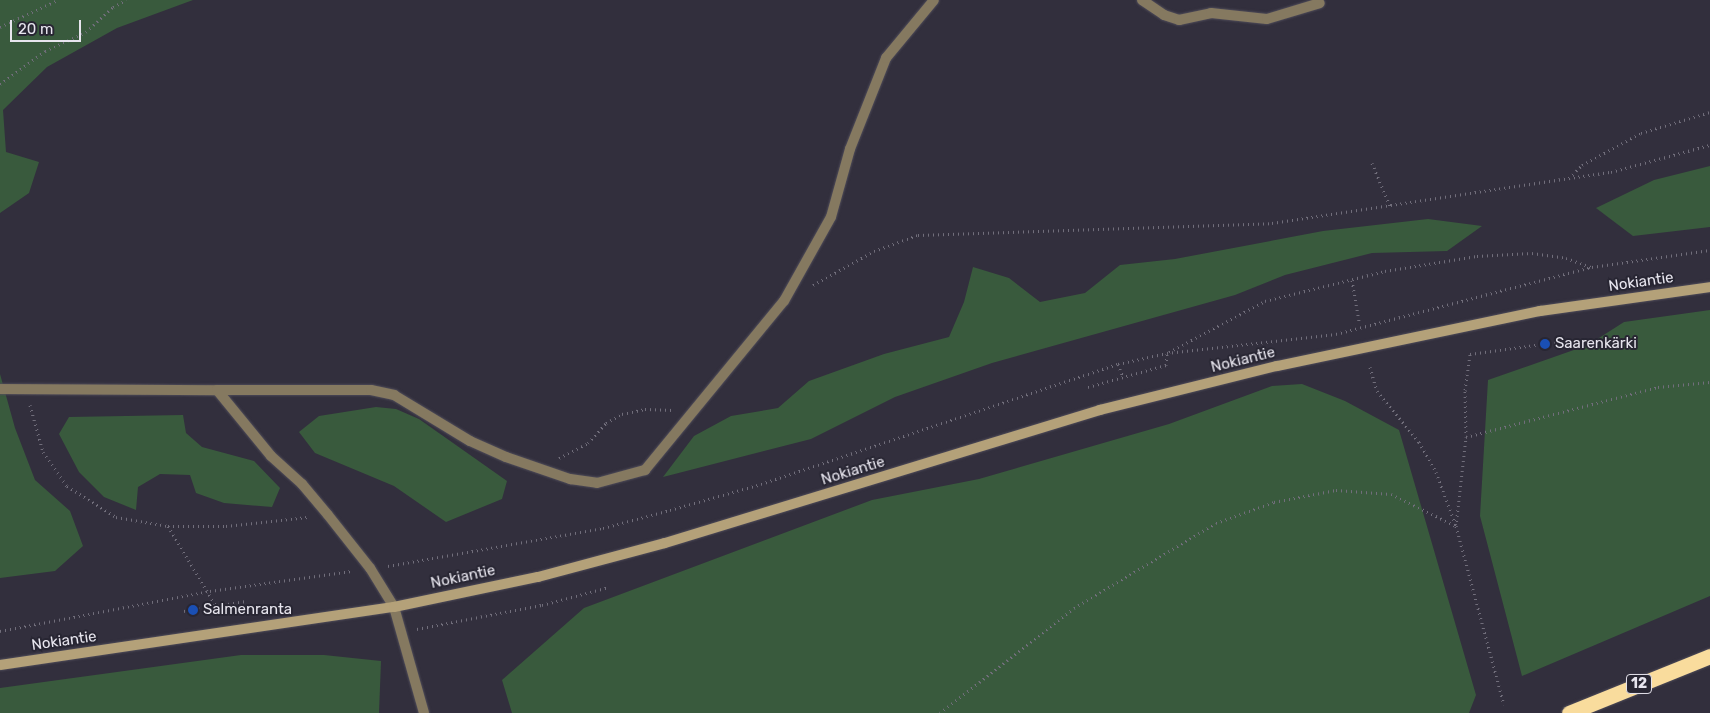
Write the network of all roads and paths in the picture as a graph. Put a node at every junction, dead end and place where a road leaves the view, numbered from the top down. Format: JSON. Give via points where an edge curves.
{"nodes":[{"id":1,"x":58,"y":0,"type":"edge"},
{"id":2,"x":126,"y":0,"type":"edge"},
{"id":3,"x":934,"y":0,"type":"edge"},
{"id":4,"x":1142,"y":0,"type":"edge"},
{"id":5,"x":1320,"y":3,"type":"dead end"},
{"id":6,"x":0,"y":27,"type":"edge"},
{"id":7,"x":0,"y":84,"type":"edge"},
{"id":8,"x":1710,"y":112,"type":"edge"},
{"id":9,"x":1710,"y":145,"type":"edge"},
{"id":10,"x":1372,"y":163,"type":"dead end"},
{"id":11,"x":1569,"y":178,"type":"junction"},
{"id":12,"x":1390,"y":206,"type":"junction"},
{"id":13,"x":1710,"y":250,"type":"edge"},
{"id":14,"x":1592,"y":267,"type":"junction"},
{"id":15,"x":1352,"y":280,"type":"junction"},
{"id":16,"x":1710,"y":287,"type":"edge"},
{"id":17,"x":784,"y":301,"type":"junction"},
{"id":18,"x":1359,"y":321,"type":"dead end"},
{"id":19,"x":1556,"y":342,"type":"dead end"},
{"id":20,"x":1167,"y":353,"type":"junction"},
{"id":21,"x":1118,"y":364,"type":"junction"},
{"id":22,"x":1370,"y":367,"type":"dead end"},
{"id":23,"x":1123,"y":377,"type":"junction"},
{"id":24,"x":1710,"y":382,"type":"edge"},
{"id":25,"x":1088,"y":387,"type":"dead end"},
{"id":26,"x":0,"y":389,"type":"edge"},
{"id":27,"x":28,"y":390,"type":"junction"},
{"id":28,"x":217,"y":390,"type":"junction"},
{"id":29,"x":646,"y":409,"type":"dead end"},
{"id":30,"x":1466,"y":437,"type":"junction"},
{"id":31,"x":539,"y":468,"type":"junction"},
{"id":32,"x":328,"y":515,"type":"junction"},
{"id":33,"x":168,"y":526,"type":"junction"},
{"id":34,"x":1456,"y":526,"type":"junction"},
{"id":35,"x":370,"y":568,"type":"junction"},
{"id":36,"x":610,"y":587,"type":"dead end"},
{"id":37,"x":210,"y":591,"type":"junction"},
{"id":38,"x":246,"y":600,"type":"dead end"},
{"id":39,"x":216,"y":606,"type":"junction"},
{"id":40,"x":394,"y":607,"type":"junction"},
{"id":41,"x":184,"y":611,"type":"dead end"},
{"id":42,"x":0,"y":631,"type":"edge"},
{"id":43,"x":402,"y":631,"type":"junction"},
{"id":44,"x":1710,"y":656,"type":"edge"},
{"id":45,"x":0,"y":665,"type":"edge"},
{"id":46,"x":1504,"y":705,"type":"dead end"},
{"id":47,"x":424,"y":713,"type":"edge"},
{"id":48,"x":940,"y":713,"type":"edge"},
{"id":49,"x":1569,"y":713,"type":"edge"}],
"edges":[{"from":1,"to":6,"type":"path"},
{"from":2,"to":7,"type":"path","via":[[86,32],[45,51]]},
{"from":3,"to":17,"type":"street","via":[[886,58],[850,149],[830,217]]},
{"from":4,"to":5,"type":"street","via":[[1164,15],[1179,20],[1211,13],[1267,19]]},
{"from":8,"to":11,"type":"path","via":[[1641,133],[1582,165]]},
{"from":9,"to":11,"type":"path","via":[[1611,172]]},
{"from":10,"to":12,"type":"path"},
{"from":11,"to":12,"type":"path"},
{"from":12,"to":17,"type":"path","via":[[1272,224],[918,235],[874,251]]},
{"from":13,"to":14,"type":"path"},
{"from":14,"to":15,"type":"path","via":[[1566,258],[1532,253],[1468,258],[1385,271]]},
{"from":14,"to":20,"type":"path","via":[[1336,334]]},
{"from":15,"to":18,"type":"path"},
{"from":15,"to":20,"type":"path","via":[[1265,301]]},
{"from":16,"to":40,"type":"main road","name":"Nokiantie","via":[[1540,311],[1268,369],[1100,410],[665,543],[538,577]]},
{"from":17,"to":31,"type":"street","via":[[644,470],[597,483],[570,479]]},
{"from":19,"to":30,"type":"path","via":[[1470,354],[1465,390]]},
{"from":20,"to":21,"type":"path"},
{"from":20,"to":23,"type":"path","via":[[1166,365]]},
{"from":21,"to":23,"type":"path"},
{"from":21,"to":35,"type":"path","via":[[761,484],[670,510],[594,529]]},
{"from":22,"to":34,"type":"path","via":[[1377,391],[1419,442],[1436,472]]},
{"from":23,"to":25,"type":"path"},
{"from":24,"to":30,"type":"path","via":[[1630,394]]},
{"from":26,"to":27,"type":"street"},
{"from":27,"to":28,"type":"street"},
{"from":27,"to":33,"type":"path","via":[[43,452],[67,486],[116,517]]},
{"from":28,"to":31,"type":"street","via":[[371,390],[394,395],[470,440]]},
{"from":28,"to":32,"type":"street","via":[[272,456]]},
{"from":29,"to":31,"type":"path","via":[[614,418],[588,443]]},
{"from":30,"to":34,"type":"path"},
{"from":32,"to":33,"type":"path","via":[[226,526]]},
{"from":32,"to":35,"type":"street"},
{"from":33,"to":37,"type":"path"},
{"from":34,"to":46,"type":"path"},
{"from":34,"to":48,"type":"path","via":[[1391,494],[1336,490],[1274,502],[1224,520],[1074,608]]},
{"from":35,"to":37,"type":"path"},
{"from":35,"to":40,"type":"street"},
{"from":36,"to":43,"type":"path","via":[[542,604]]},
{"from":37,"to":39,"type":"path"},
{"from":37,"to":42,"type":"path"},
{"from":38,"to":39,"type":"path"},
{"from":39,"to":41,"type":"path"},
{"from":40,"to":43,"type":"street"},
{"from":40,"to":45,"type":"main road","name":"Nokiantie"},
{"from":43,"to":47,"type":"street"},
{"from":44,"to":49,"type":"highway","number":"12"}]}
